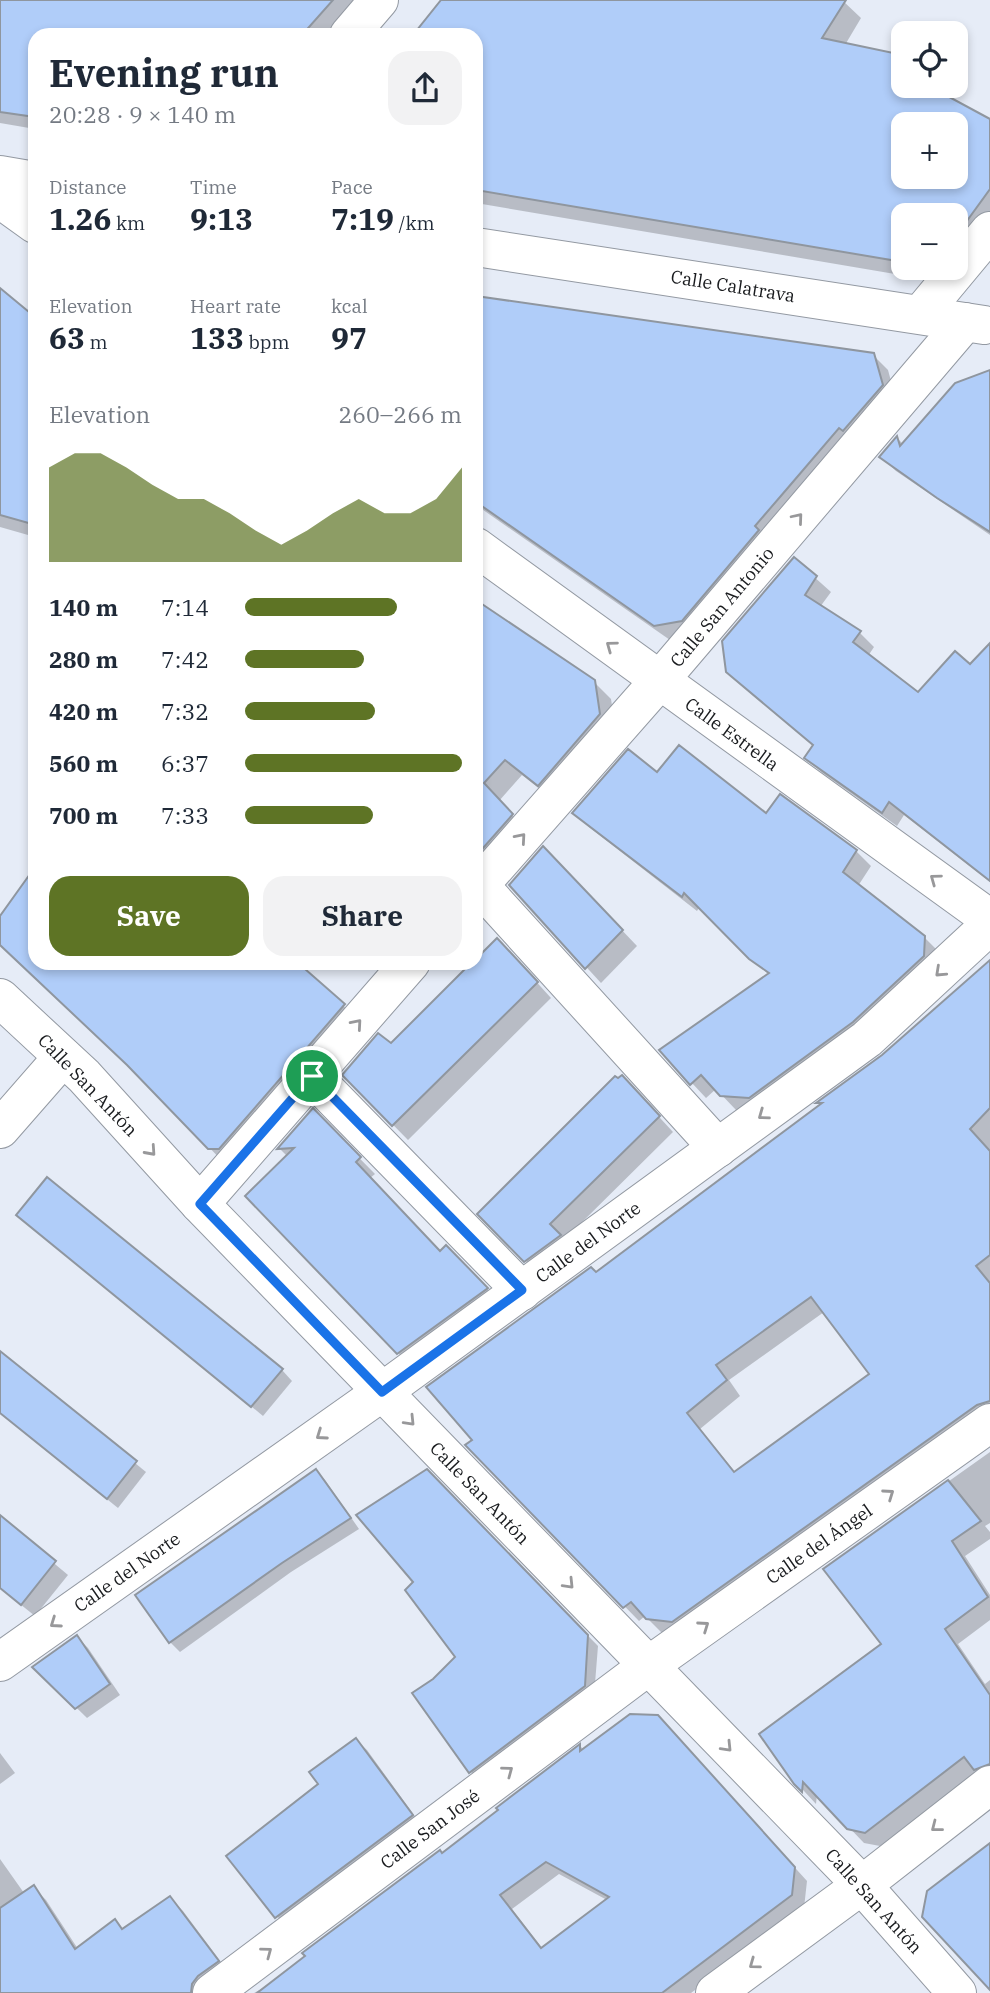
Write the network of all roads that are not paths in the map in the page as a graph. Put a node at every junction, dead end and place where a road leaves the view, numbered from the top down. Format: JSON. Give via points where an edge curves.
{"nodes":[{"id":1,"x":379,"y":0,"type":"edge"},
{"id":2,"x":355,"y":28,"type":"edge"},
{"id":3,"x":0,"y":176,"type":"edge"},
{"id":4,"x":28,"y":180,"type":"edge"},
{"id":5,"x":0,"y":199,"type":"edge"},
{"id":6,"x":28,"y":219,"type":"edge"},
{"id":7,"x":990,"y":231,"type":"edge"},
{"id":8,"x":483,"y":248,"type":"edge"},
{"id":9,"x":921,"y":314,"type":"junction"},
{"id":10,"x":978,"y":324,"type":"edge"},
{"id":11,"x":483,"y":552,"type":"edge"},
{"id":12,"x":659,"y":681,"type":"junction"},
{"id":13,"x":483,"y":881,"type":"edge"},
{"id":14,"x":483,"y":892,"type":"edge"},
{"id":15,"x":990,"y":919,"type":"edge"},
{"id":16,"x":990,"y":926,"type":"edge"},
{"id":17,"x":404,"y":970,"type":"edge"},
{"id":18,"x":0,"y":998,"type":"edge"},
{"id":19,"x":63,"y":1057,"type":"junction"},
{"id":20,"x":312,"y":1076,"type":"junction"},
{"id":21,"x":0,"y":1129,"type":"edge"},
{"id":22,"x":718,"y":1148,"type":"junction"},
{"id":23,"x":200,"y":1204,"type":"junction"},
{"id":24,"x":522,"y":1290,"type":"junction"},
{"id":25,"x":382,"y":1392,"type":"junction"},
{"id":26,"x":990,"y":1423,"type":"edge"},
{"id":27,"x":2,"y":1657,"type":"edge"},
{"id":28,"x":648,"y":1666,"type":"junction"},
{"id":29,"x":990,"y":1785,"type":"edge"},
{"id":30,"x":862,"y":1885,"type":"junction"},
{"id":31,"x":212,"y":1993,"type":"edge"},
{"id":32,"x":715,"y":1993,"type":"edge"},
{"id":33,"x":957,"y":1993,"type":"edge"}],
"edges":[{"from":1,"to":2,"type":"street"},
{"from":3,"to":4,"type":"street"},
{"from":5,"to":6,"type":"street"},
{"from":7,"to":9,"type":"street"},
{"from":8,"to":9,"type":"street","name":"Calle Calatrava"},
{"from":9,"to":10,"type":"street","name":"Calle Calatrava"},
{"from":12,"to":10,"type":"street","name":"Calle San Antonio","one_way":true},
{"from":12,"to":11,"type":"street","name":"Calle Estrella","one_way":true},
{"from":13,"to":12,"type":"street","name":"Calle San Antonio","one_way":true},
{"from":15,"to":12,"type":"street","name":"Calle Estrella","one_way":true},
{"from":14,"to":22,"type":"street"},
{"from":16,"to":22,"type":"street","name":"Calle del Norte","one_way":true,"via":[[867,1039]]},
{"from":20,"to":17,"type":"street","one_way":true},
{"from":18,"to":19,"type":"street","name":"Calle San Antón"},
{"from":19,"to":21,"type":"street"},
{"from":19,"to":23,"type":"street","name":"Calle San Antón","one_way":true},
{"from":20,"to":23,"type":"street"},
{"from":20,"to":24,"type":"street"},
{"from":22,"to":24,"type":"street","name":"Calle del Norte"},
{"from":23,"to":25,"type":"street","name":"Calle San Antón"},
{"from":24,"to":25,"type":"street","name":"Calle del Norte"},
{"from":25,"to":27,"type":"street","name":"Calle del Norte","one_way":true},
{"from":25,"to":28,"type":"street","name":"Calle San Antón","one_way":true},
{"from":28,"to":26,"type":"street","name":"Calle del Ángel","one_way":true},
{"from":28,"to":30,"type":"street","name":"Calle San Antón","one_way":true},
{"from":31,"to":28,"type":"street","name":"Calle San José","one_way":true},
{"from":29,"to":30,"type":"street","one_way":true},
{"from":30,"to":32,"type":"street","one_way":true},
{"from":30,"to":33,"type":"street","name":"Calle San Antón"}]}
